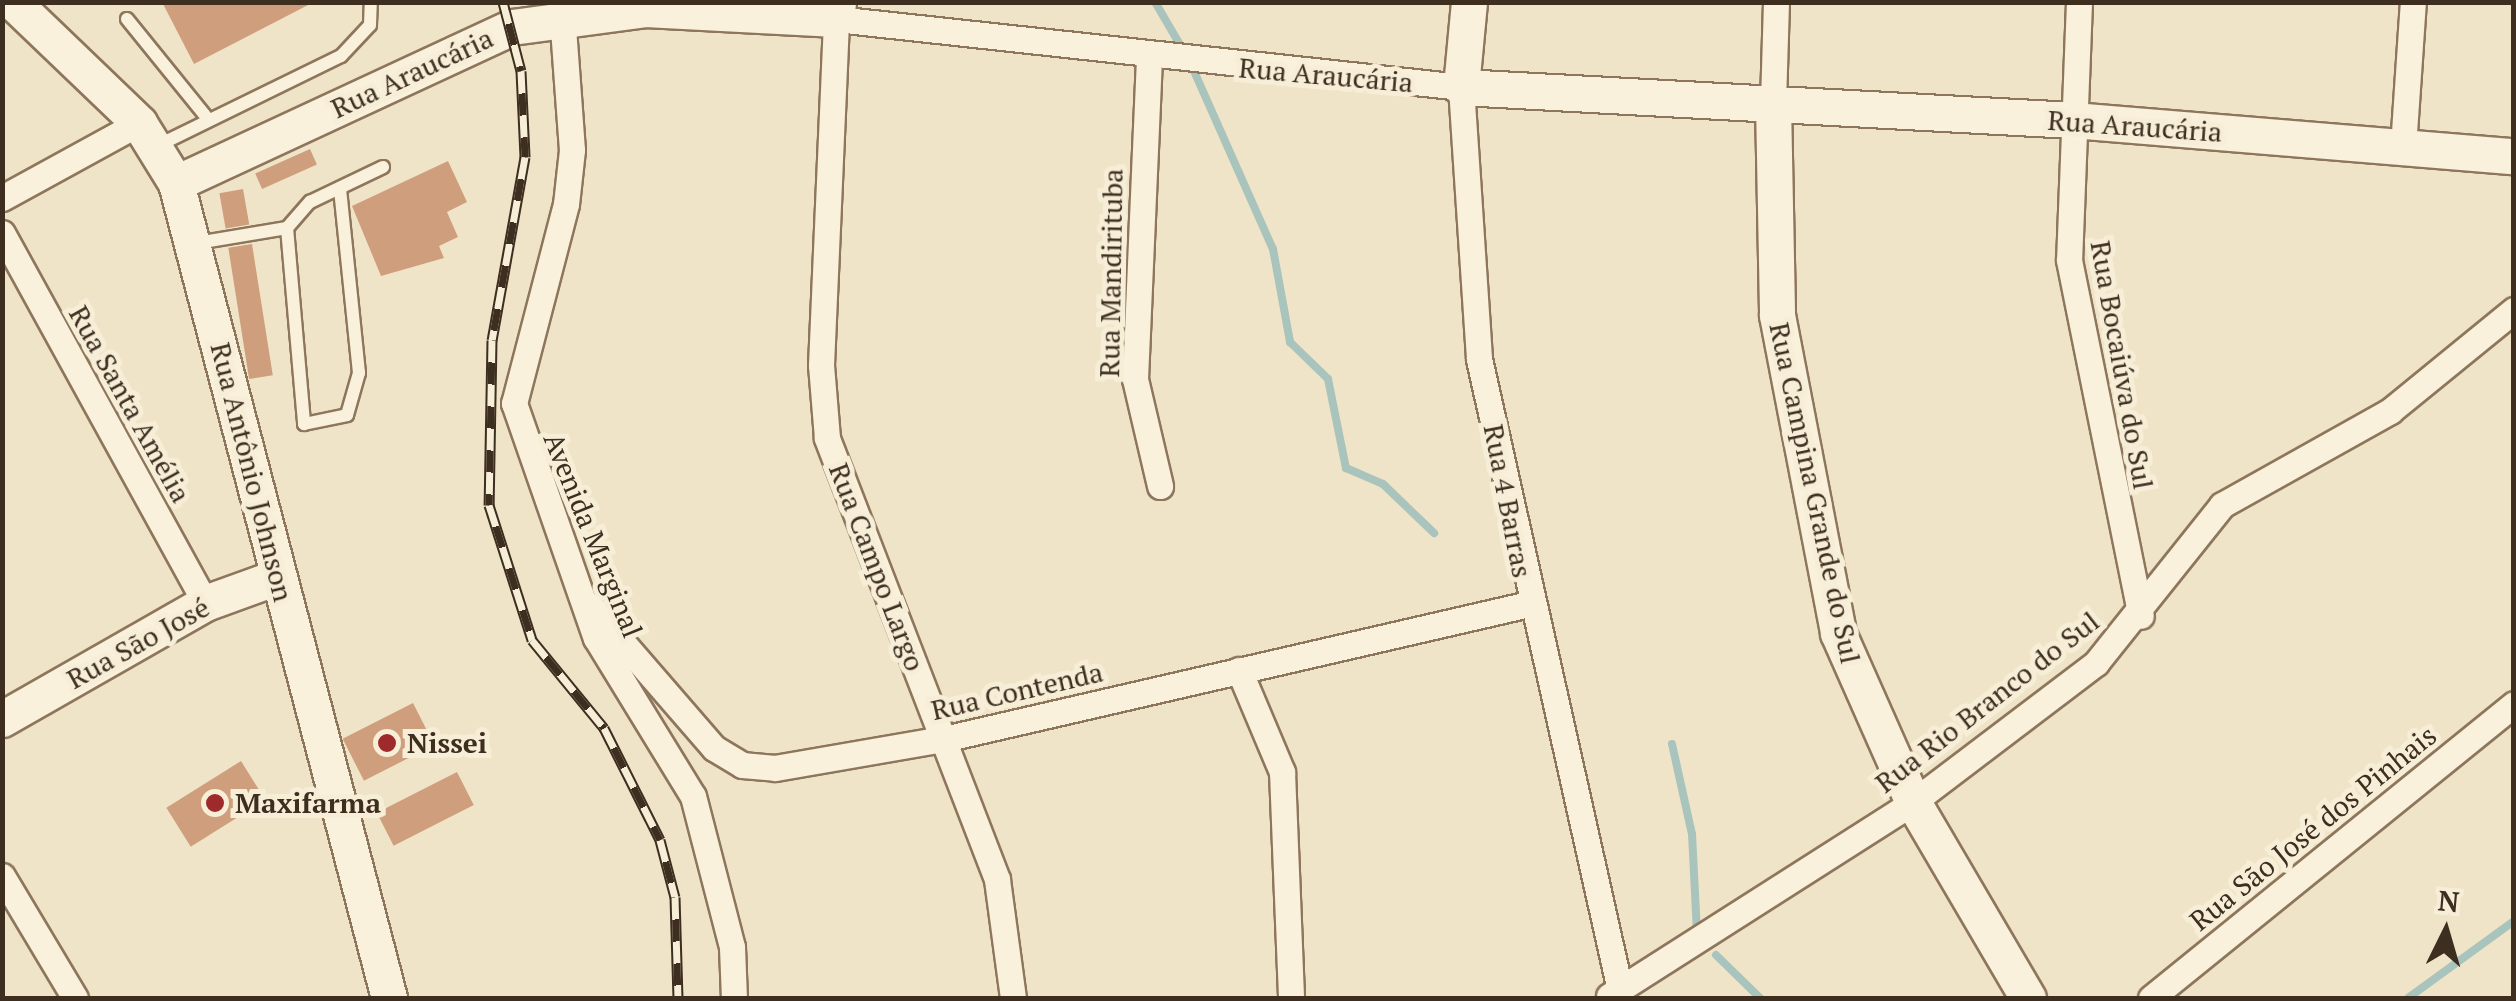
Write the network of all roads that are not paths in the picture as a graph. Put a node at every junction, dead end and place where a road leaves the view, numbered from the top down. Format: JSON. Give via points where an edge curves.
{"nodes":[{"id":1,"x":14,"y":2,"type":"edge"},
{"id":2,"x":371,"y":2,"type":"edge"},
{"id":3,"x":1468,"y":2,"type":"edge"},
{"id":4,"x":1776,"y":2,"type":"edge"},
{"id":5,"x":2079,"y":2,"type":"edge"},
{"id":6,"x":2413,"y":2,"type":"edge"},
{"id":7,"x":642,"y":6,"type":"edge"},
{"id":8,"x":837,"y":11,"type":"edge"},
{"id":9,"x":562,"y":14,"type":"junction"},
{"id":10,"x":126,"y":19,"type":"dead end"},
{"id":11,"x":1149,"y":58,"type":"junction"},
{"id":12,"x":1461,"y":87,"type":"junction"},
{"id":13,"x":1773,"y":103,"type":"junction"},
{"id":14,"x":208,"y":119,"type":"junction"},
{"id":15,"x":2073,"y":120,"type":"junction"},
{"id":16,"x":147,"y":135,"type":"junction"},
{"id":17,"x":2404,"y":147,"type":"junction"},
{"id":18,"x":2514,"y":156,"type":"edge"},
{"id":19,"x":383,"y":167,"type":"dead end"},
{"id":20,"x":176,"y":183,"type":"junction"},
{"id":21,"x":340,"y":188,"type":"junction"},
{"id":22,"x":2,"y":198,"type":"edge"},
{"id":23,"x":288,"y":228,"type":"junction"},
{"id":24,"x":2,"y":233,"type":"edge"},
{"id":25,"x":194,"y":243,"type":"junction"},
{"id":26,"x":2514,"y":310,"type":"edge"},
{"id":27,"x":1160,"y":486,"type":"dead end"},
{"id":28,"x":277,"y":577,"type":"junction"},
{"id":29,"x":583,"y":598,"type":"junction"},
{"id":30,"x":206,"y":604,"type":"junction"},
{"id":31,"x":1528,"y":604,"type":"junction"},
{"id":32,"x":2141,"y":616,"type":"junction"},
{"id":33,"x":1240,"y":670,"type":"junction"},
{"id":34,"x":2514,"y":704,"type":"edge"},
{"id":35,"x":2,"y":719,"type":"edge"},
{"id":36,"x":948,"y":738,"type":"junction"},
{"id":37,"x":1912,"y":802,"type":"junction"},
{"id":38,"x":2,"y":876,"type":"edge"},
{"id":39,"x":1613,"y":994,"type":"edge"},
{"id":40,"x":75,"y":998,"type":"edge"},
{"id":41,"x":389,"y":998,"type":"edge"},
{"id":42,"x":734,"y":998,"type":"edge"},
{"id":43,"x":1013,"y":998,"type":"edge"},
{"id":44,"x":1291,"y":998,"type":"edge"},
{"id":45,"x":2028,"y":998,"type":"edge"},
{"id":46,"x":2151,"y":998,"type":"edge"}],
"edges":[{"from":1,"to":16,"type":"street","name":"Rua Antônio Johnson"},
{"from":2,"to":14,"type":"lane","via":[[370,25],[342,56]]},
{"from":3,"to":12,"type":"street","name":"Rua 4 Barras"},
{"from":4,"to":13,"type":"street","name":"Rua Campina Grande do Sul"},
{"from":5,"to":15,"type":"street","name":"Rua Bocaiúva do Sul"},
{"from":6,"to":17,"type":"street"},
{"from":7,"to":8,"type":"street","name":"Rua Araucária"},
{"from":7,"to":9,"type":"street","name":"Rua Araucária"},
{"from":8,"to":11,"type":"street","name":"Rua Araucária"},
{"from":8,"to":36,"type":"street","name":"Rua Campo Largo","via":[[821,366],[827,438],[850,515]]},
{"from":9,"to":20,"type":"street","name":"Rua Araucária","via":[[512,27]]},
{"from":9,"to":29,"type":"street","name":"Avenida Marginal","via":[[570,168],[514,403]]},
{"from":10,"to":14,"type":"lane"},
{"from":11,"to":12,"type":"street","name":"Rua Araucária"},
{"from":11,"to":27,"type":"street","name":"Rua Mandirituba","via":[[1135,379]]},
{"from":12,"to":13,"type":"street","name":"Rua Araucária"},
{"from":12,"to":31,"type":"street","name":"Rua 4 Barras","via":[[1479,359]]},
{"from":13,"to":15,"type":"street","name":"Rua Araucária"},
{"from":13,"to":37,"type":"street","name":"Rua Campina Grande do Sul","via":[[1777,315],[1838,633]]},
{"from":14,"to":16,"type":"lane"},
{"from":15,"to":17,"type":"street","name":"Rua Araucária"},
{"from":15,"to":32,"type":"street","name":"Rua Bocaiúva do Sul","via":[[2068,260]]},
{"from":16,"to":20,"type":"street","name":"Rua Antônio Johnson"},
{"from":16,"to":22,"type":"street"},
{"from":17,"to":18,"type":"street","name":"Rua Araucária"},
{"from":19,"to":21,"type":"lane"},
{"from":20,"to":25,"type":"street","name":"Rua Antônio Johnson"},
{"from":21,"to":23,"type":"lane"},
{"from":21,"to":23,"type":"lane","via":[[360,372],[347,415],[304,424]]},
{"from":23,"to":25,"type":"lane"},
{"from":24,"to":30,"type":"street","name":"Rua Santa Amélia"},
{"from":25,"to":28,"type":"street","name":"Rua Antônio Johnson"},
{"from":26,"to":32,"type":"street","name":"Rua Rio Branco do Sul","via":[[2390,411],[2222,505]]},
{"from":28,"to":30,"type":"street","name":"Rua São José"},
{"from":28,"to":41,"type":"street","name":"Rua Antônio Johnson"},
{"from":29,"to":36,"type":"street","name":"Rua Contenda","via":[[714,748],[742,765],[774,768]]},
{"from":29,"to":42,"type":"street","name":"Avenida Marginal","via":[[596,638],[692,796],[732,947]]},
{"from":30,"to":35,"type":"street","name":"Rua São José"},
{"from":31,"to":33,"type":"street","name":"Rua Contenda"},
{"from":31,"to":39,"type":"street","name":"Rua 4 Barras"},
{"from":32,"to":37,"type":"street","name":"Rua Rio Branco do Sul","via":[[2096,663]]},
{"from":33,"to":36,"type":"street","name":"Rua Contenda"},
{"from":33,"to":44,"type":"street","via":[[1282,772]]},
{"from":34,"to":46,"type":"street","name":"Rua São José dos Pinhais"},
{"from":36,"to":43,"type":"street","name":"Rua Campo Largo","via":[[996,879]]},
{"from":37,"to":39,"type":"street","name":"Rua Rio Branco do Sul"},
{"from":37,"to":45,"type":"street","name":"Rua Campina Grande do Sul"},
{"from":38,"to":40,"type":"street"}]}
